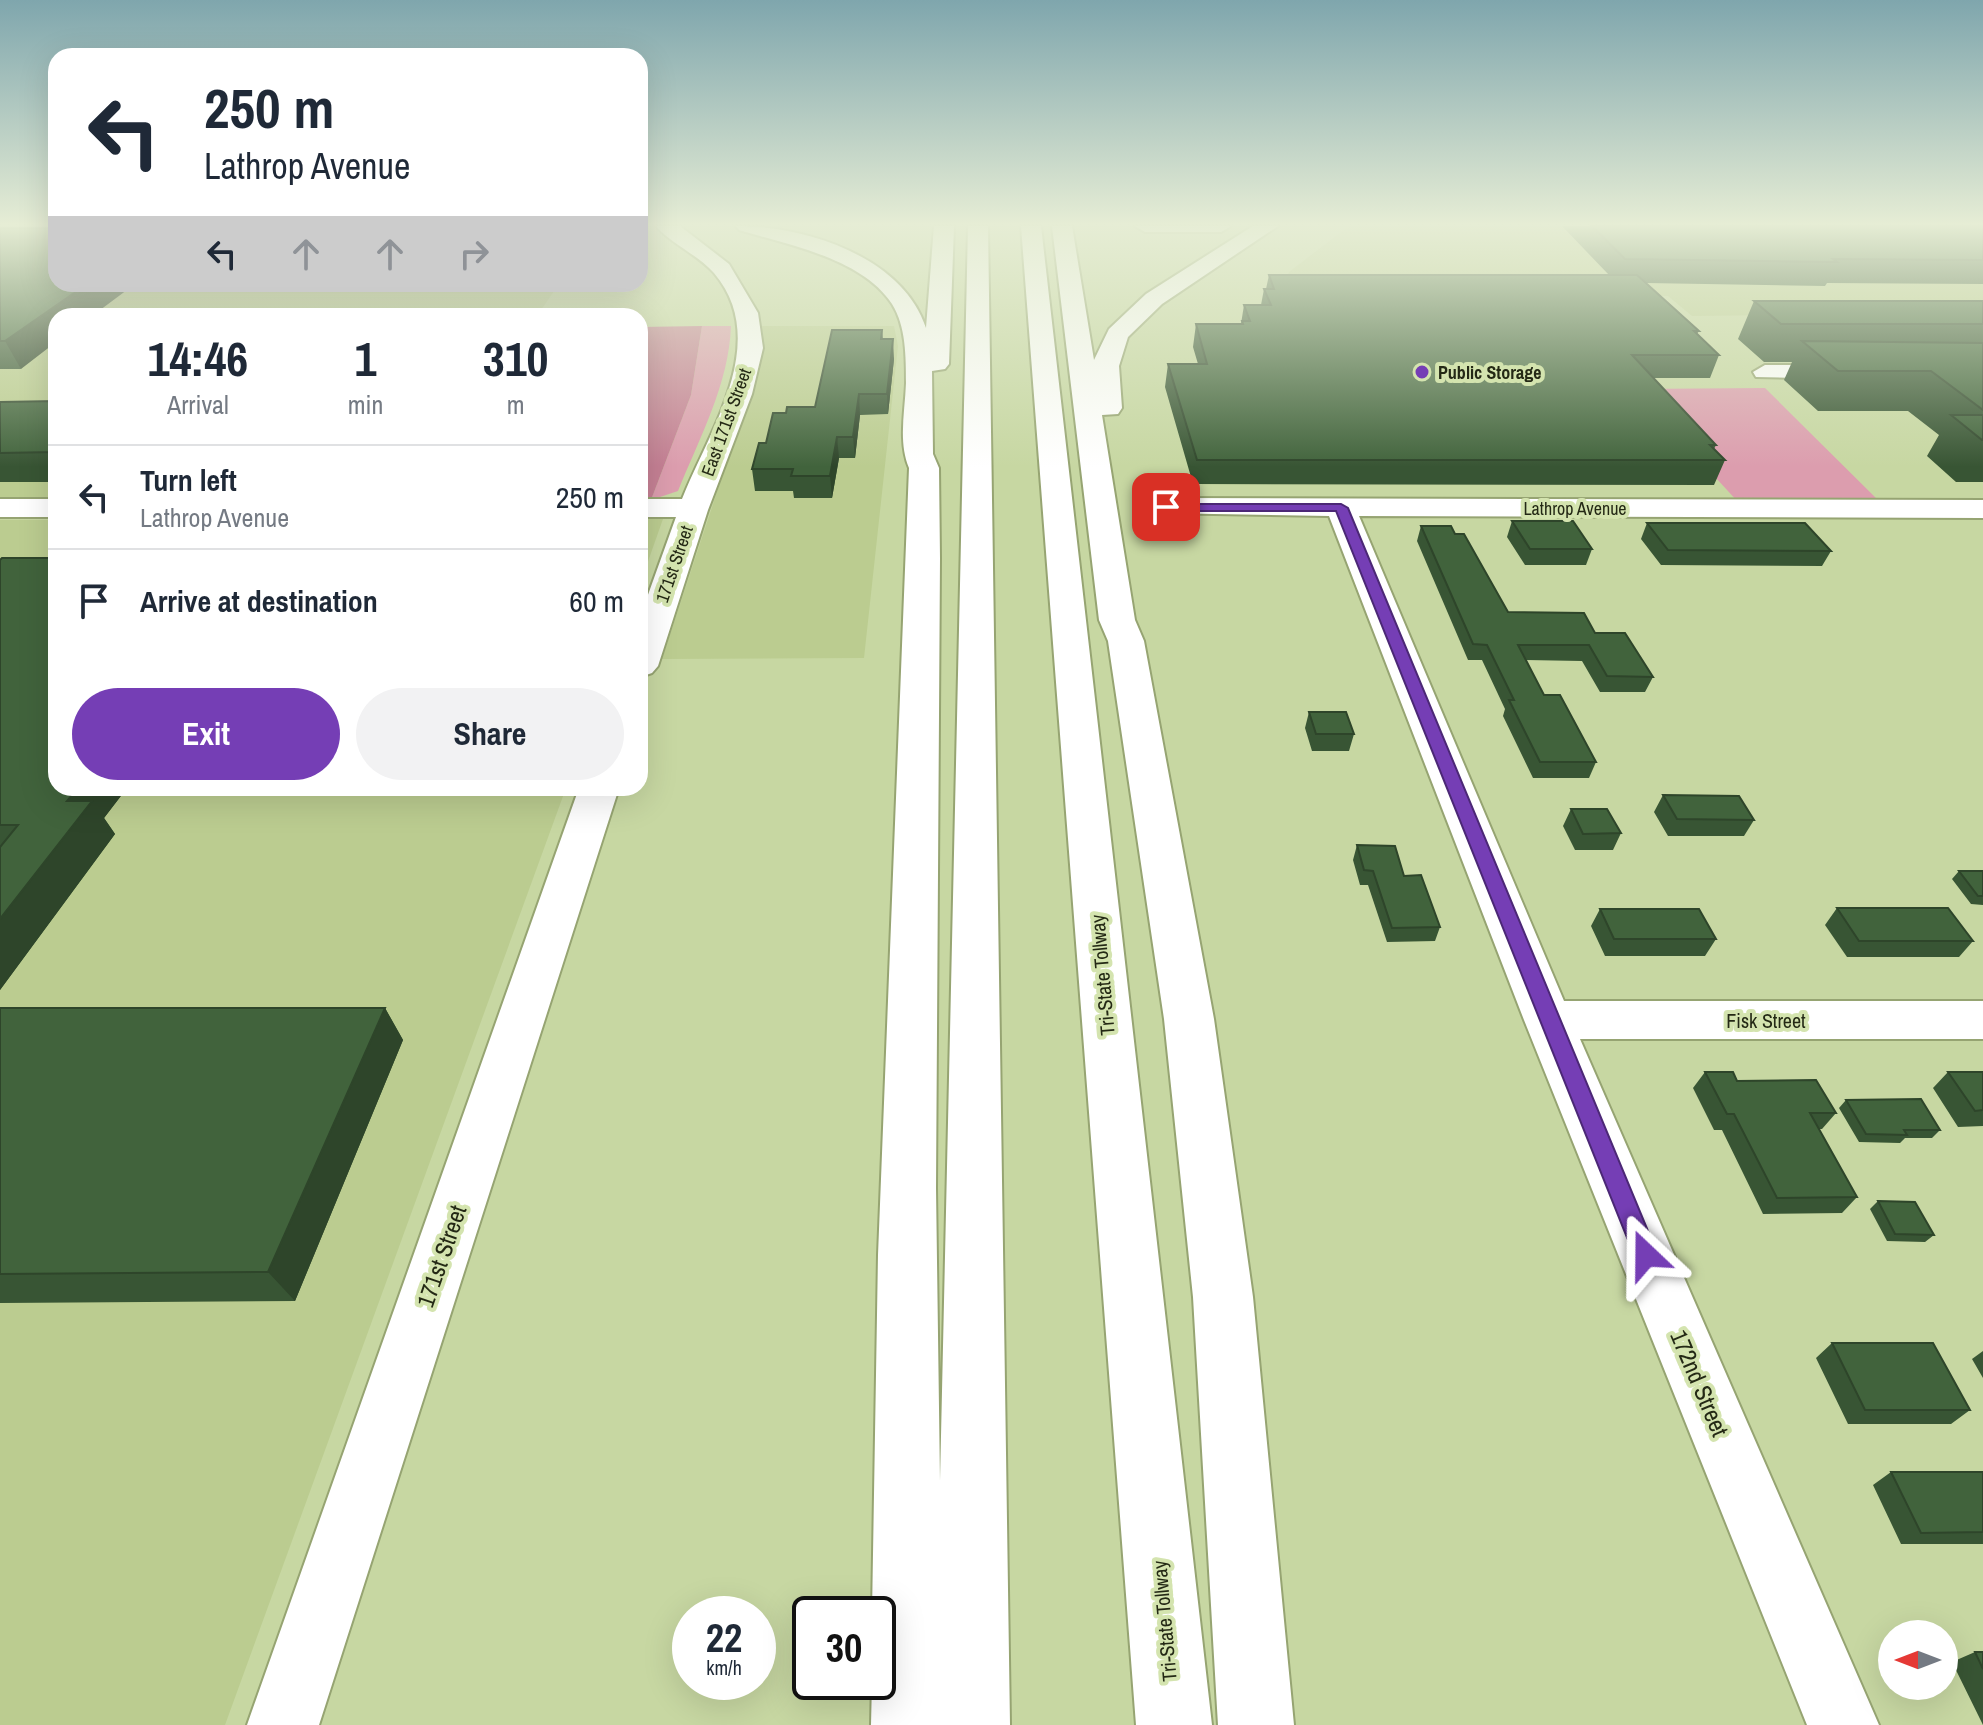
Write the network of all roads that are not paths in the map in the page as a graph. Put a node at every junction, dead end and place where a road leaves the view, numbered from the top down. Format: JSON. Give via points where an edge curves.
{"nodes":[{"id":1,"x":745,"y":306,"type":"edge"},
{"id":2,"x":904,"y":306,"type":"edge"},
{"id":3,"x":940,"y":306,"type":"edge"},
{"id":4,"x":978,"y":306,"type":"edge"},
{"id":5,"x":1039,"y":306,"type":"edge"},
{"id":6,"x":1073,"y":306,"type":"edge"},
{"id":7,"x":1144,"y":306,"type":"edge"},
{"id":8,"x":1765,"y":372,"type":"dead end"},
{"id":9,"x":1874,"y":372,"type":"edge"},
{"id":10,"x":924,"y":468,"type":"junction"},
{"id":11,"x":1166,"y":507,"type":"dead end"},
{"id":12,"x":0,"y":508,"type":"edge"},
{"id":13,"x":48,"y":508,"type":"edge"},
{"id":14,"x":648,"y":508,"type":"edge"},
{"id":15,"x":693,"y":508,"type":"junction"},
{"id":16,"x":1341,"y":508,"type":"junction"},
{"id":17,"x":1981,"y":510,"type":"edge"},
{"id":18,"x":1126,"y":641,"type":"junction"},
{"id":19,"x":648,"y":642,"type":"edge"},
{"id":20,"x":596,"y":796,"type":"edge"},
{"id":21,"x":1548,"y":1020,"type":"junction"},
{"id":22,"x":1983,"y":1020,"type":"edge"},
{"id":23,"x":283,"y":1725,"type":"edge"},
{"id":24,"x":909,"y":1725,"type":"edge"},
{"id":25,"x":972,"y":1725,"type":"edge"},
{"id":26,"x":1174,"y":1725,"type":"edge"},
{"id":27,"x":1256,"y":1725,"type":"edge"},
{"id":28,"x":1843,"y":1725,"type":"edge"}],
"edges":[{"from":1,"to":15,"type":"street","name":"East 171st Street","via":[[752,334],[748,363]]},
{"from":2,"to":10,"type":"highway","via":[[914,329],[918,454]]},
{"from":3,"to":10,"type":"highway","via":[[932,453]]},
{"from":4,"to":25,"type":"highway"},
{"from":5,"to":26,"type":"highway","name":"Tri-State Tollway"},
{"from":6,"to":18,"type":"highway","via":[[1117,620]]},
{"from":7,"to":18,"type":"highway","via":[[1108,352],[1105,377],[1130,619]]},
{"from":8,"to":9,"type":"street"},
{"from":10,"to":24,"type":"highway","via":[[905,1438]]},
{"from":11,"to":16,"type":"street","name":"Lathrop Avenue"},
{"from":12,"to":13,"type":"street"},
{"from":14,"to":15,"type":"street"},
{"from":15,"to":19,"type":"street","name":"171st Street"},
{"from":16,"to":17,"type":"street","name":"Lathrop Avenue"},
{"from":16,"to":21,"type":"street","name":"172nd Street"},
{"from":18,"to":27,"type":"highway","via":[[1189,1019],[1223,1297]]},
{"from":20,"to":23,"type":"street","name":"171st Street"},
{"from":21,"to":22,"type":"street","name":"Fisk Street"},
{"from":21,"to":28,"type":"street","name":"172nd Street"}]}
